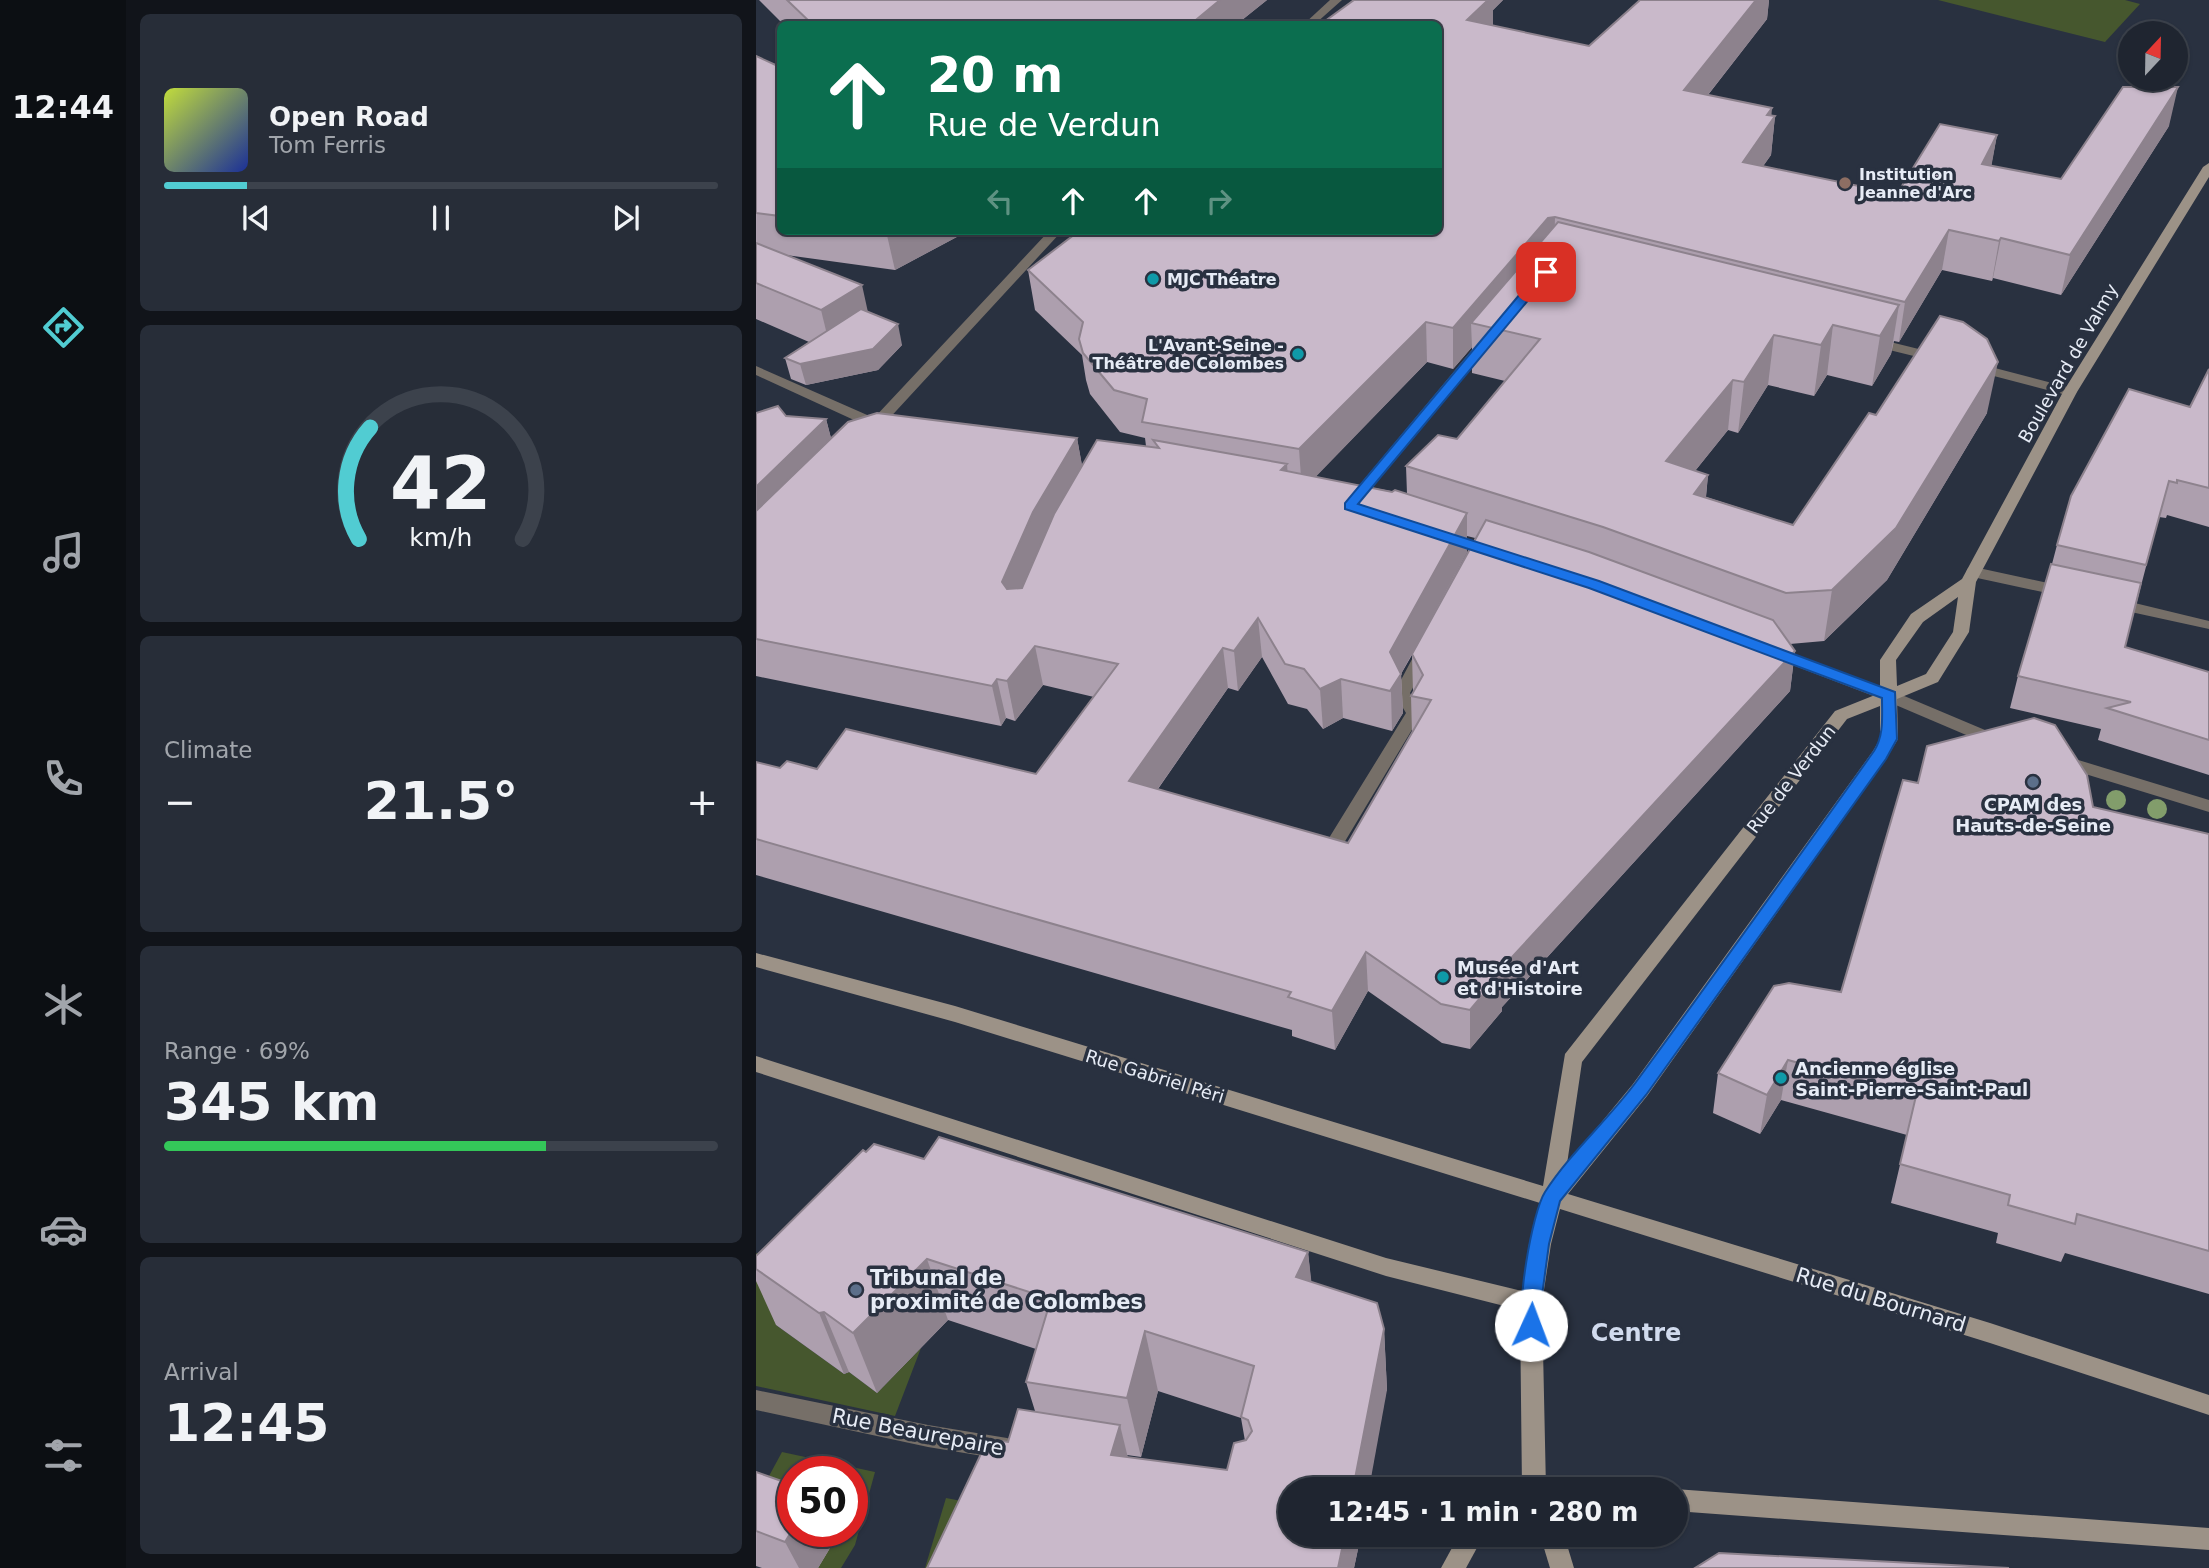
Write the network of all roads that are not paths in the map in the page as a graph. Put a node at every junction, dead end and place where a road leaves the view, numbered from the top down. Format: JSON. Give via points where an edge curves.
{"nodes":[{"id":1,"x":1337,"y":0,"type":"edge"},
{"id":2,"x":1312,"y":21,"type":"edge"},
{"id":3,"x":2209,"y":167,"type":"edge"},
{"id":4,"x":1052,"y":235,"type":"edge"},
{"id":5,"x":1492,"y":336,"type":"edge"},
{"id":6,"x":1854,"y":337,"type":"edge"},
{"id":7,"x":756,"y":370,"type":"edge"},
{"id":8,"x":2070,"y":391,"type":"junction"},
{"id":9,"x":875,"y":425,"type":"junction"},
{"id":10,"x":902,"y":434,"type":"edge"},
{"id":11,"x":862,"y":442,"type":"edge"},
{"id":12,"x":1349,"y":506,"type":"edge"},
{"id":13,"x":1971,"y":577,"type":"junction"},
{"id":14,"x":2205,"y":625,"type":"dead end"},
{"id":15,"x":1435,"y":632,"type":"edge"},
{"id":16,"x":1751,"y":643,"type":"edge"},
{"id":17,"x":1890,"y":696,"type":"junction"},
{"id":18,"x":2014,"y":747,"type":"edge"},
{"id":19,"x":2050,"y":758,"type":"edge"},
{"id":20,"x":2209,"y":806,"type":"edge"},
{"id":21,"x":1335,"y":842,"type":"edge"},
{"id":22,"x":756,"y":960,"type":"edge"},
{"id":23,"x":756,"y":1064,"type":"edge"},
{"id":24,"x":1552,"y":1198,"type":"junction"},
{"id":25,"x":1531,"y":1303,"type":"junction"},
{"id":26,"x":756,"y":1400,"type":"edge"},
{"id":27,"x":2209,"y":1405,"type":"edge"},
{"id":28,"x":1035,"y":1453,"type":"edge"},
{"id":29,"x":1534,"y":1477,"type":"edge"},
{"id":30,"x":1688,"y":1500,"type":"edge"},
{"id":31,"x":2209,"y":1539,"type":"edge"},
{"id":32,"x":1465,"y":1547,"type":"edge"},
{"id":33,"x":1556,"y":1547,"type":"edge"},
{"id":34,"x":1454,"y":1568,"type":"edge"},
{"id":35,"x":1562,"y":1568,"type":"edge"}],
"edges":[{"from":1,"to":2,"type":"street"},
{"from":3,"to":8,"type":"main road","name":"Boulevard de Valmy"},
{"from":4,"to":9,"type":"street"},
{"from":5,"to":12,"type":"street"},
{"from":6,"to":8,"type":"street"},
{"from":7,"to":9,"type":"street"},
{"from":8,"to":13,"type":"main road","name":"Boulevard de Valmy"},
{"from":9,"to":10,"type":"street"},
{"from":9,"to":11,"type":"street"},
{"from":13,"to":14,"type":"street","via":[[2089,597]]},
{"from":13,"to":17,"type":"main road","name":"Boulevard de Valmy","via":[[1917,618],[1888,660]]},
{"from":13,"to":17,"type":"main road","name":"Boulevard de Valmy","via":[[1961,632],[1932,678]]},
{"from":15,"to":21,"type":"street","via":[[1402,693],[1414,713]]},
{"from":16,"to":17,"type":"street"},
{"from":17,"to":18,"type":"street"},
{"from":17,"to":24,"type":"main road","via":[[1889,739],[1880,755],[1640,1090]]},
{"from":17,"to":24,"type":"main road","name":"Rue de Verdun","via":[[1842,715],[1572,1060]]},
{"from":19,"to":20,"type":"street"},
{"from":22,"to":24,"type":"main road","name":"Rue Gabriel Péri","via":[[955,1014]]},
{"from":23,"to":25,"type":"main road","via":[[1343,1254]]},
{"from":24,"to":25,"type":"main road","name":"Rue de Verdun","via":[[1539,1244]]},
{"from":24,"to":27,"type":"main road","name":"Rue du Bournard"},
{"from":25,"to":29,"type":"main road","name":"Rue de Verdun"},
{"from":26,"to":28,"type":"street","name":"Rue Beaurepaire"},
{"from":30,"to":31,"type":"main road"},
{"from":32,"to":34,"type":"main road"},
{"from":33,"to":35,"type":"main road"}]}
